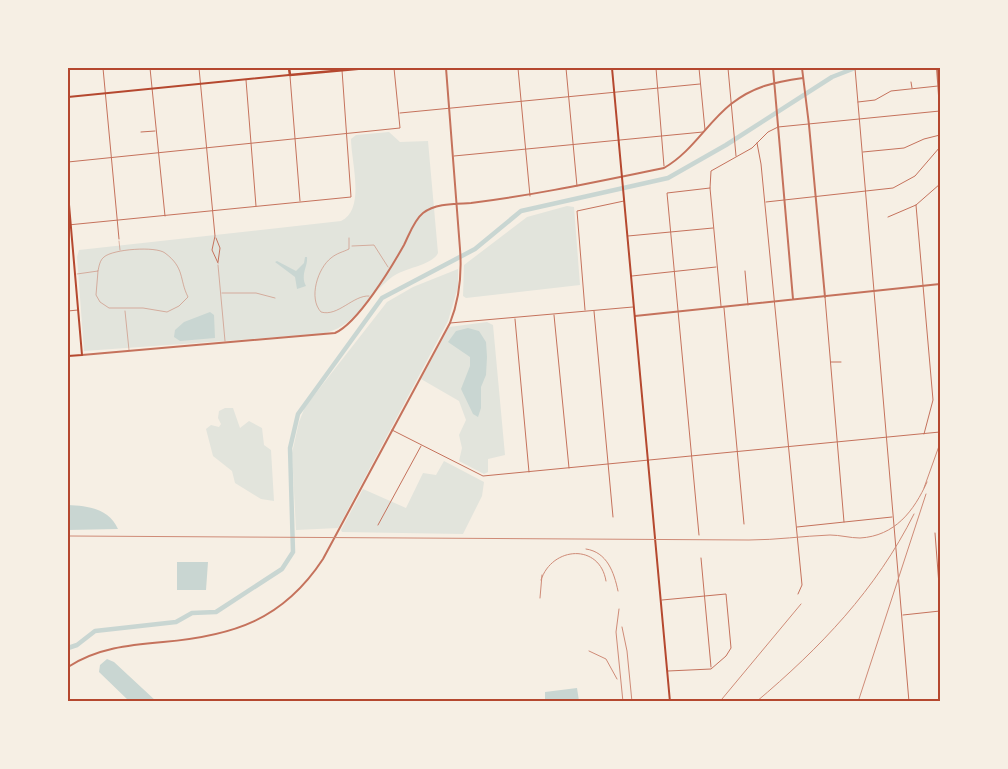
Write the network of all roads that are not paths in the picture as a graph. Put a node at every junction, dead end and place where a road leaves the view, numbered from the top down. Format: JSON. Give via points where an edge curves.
{"nodes":[{"id":1,"x":103,"y":68,"type":"edge"},
{"id":2,"x":150,"y":68,"type":"edge"},
{"id":3,"x":199,"y":68,"type":"edge"},
{"id":4,"x":289,"y":68,"type":"edge"},
{"id":5,"x":354,"y":68,"type":"edge"},
{"id":6,"x":367,"y":68,"type":"edge"},
{"id":7,"x":394,"y":68,"type":"edge"},
{"id":8,"x":446,"y":68,"type":"edge"},
{"id":9,"x":518,"y":68,"type":"edge"},
{"id":10,"x":566,"y":68,"type":"edge"},
{"id":11,"x":612,"y":68,"type":"edge"},
{"id":12,"x":656,"y":68,"type":"edge"},
{"id":13,"x":699,"y":68,"type":"edge"},
{"id":14,"x":728,"y":68,"type":"edge"},
{"id":15,"x":773,"y":68,"type":"edge"},
{"id":16,"x":802,"y":68,"type":"edge"},
{"id":17,"x":855,"y":68,"type":"edge"},
{"id":18,"x":936,"y":68,"type":"edge"},
{"id":19,"x":325,"y":69,"type":"edge"},
{"id":20,"x":342,"y":70,"type":"junction"},
{"id":21,"x":290,"y":75,"type":"junction"},
{"id":22,"x":803,"y":78,"type":"junction"},
{"id":23,"x":246,"y":80,"type":"junction"},
{"id":24,"x":774,"y":81,"type":"junction"},
{"id":25,"x":911,"y":82,"type":"dead end"},
{"id":26,"x":701,"y":83,"type":"junction"},
{"id":27,"x":201,"y":84,"type":"junction"},
{"id":28,"x":938,"y":86,"type":"junction"},
{"id":29,"x":658,"y":88,"type":"junction"},
{"id":30,"x":912,"y":88,"type":"junction"},
{"id":31,"x":152,"y":89,"type":"junction"},
{"id":32,"x":614,"y":92,"type":"junction"},
{"id":33,"x":105,"y":94,"type":"junction"},
{"id":34,"x":569,"y":96,"type":"junction"},
{"id":35,"x":68,"y":97,"type":"edge"},
{"id":36,"x":521,"y":101,"type":"junction"},
{"id":37,"x":858,"y":102,"type":"junction"},
{"id":38,"x":731,"y":104,"type":"junction"},
{"id":39,"x":448,"y":108,"type":"junction"},
{"id":40,"x":940,"y":110,"type":"edge"},
{"id":41,"x":399,"y":113,"type":"junction"},
{"id":42,"x":859,"y":120,"type":"junction"},
{"id":43,"x":810,"y":124,"type":"junction"},
{"id":44,"x":778,"y":127,"type":"junction"},
{"id":45,"x":156,"y":131,"type":"junction"},
{"id":46,"x":141,"y":132,"type":"dead end"},
{"id":47,"x":705,"y":132,"type":"junction"},
{"id":48,"x":348,"y":134,"type":"junction"},
{"id":49,"x":662,"y":135,"type":"junction"},
{"id":50,"x":940,"y":135,"type":"edge"},
{"id":51,"x":296,"y":139,"type":"junction"},
{"id":52,"x":619,"y":139,"type":"junction"},
{"id":53,"x":757,"y":143,"type":"junction"},
{"id":54,"x":252,"y":144,"type":"junction"},
{"id":55,"x":572,"y":144,"type":"junction"},
{"id":56,"x":940,"y":147,"type":"edge"},
{"id":57,"x":206,"y":148,"type":"junction"},
{"id":58,"x":526,"y":149,"type":"junction"},
{"id":59,"x":862,"y":152,"type":"junction"},
{"id":60,"x":158,"y":153,"type":"junction"},
{"id":61,"x":453,"y":156,"type":"junction"},
{"id":62,"x":111,"y":157,"type":"junction"},
{"id":63,"x":736,"y":157,"type":"junction"},
{"id":64,"x":68,"y":162,"type":"edge"},
{"id":65,"x":664,"y":168,"type":"junction"},
{"id":66,"x":622,"y":176,"type":"junction"},
{"id":67,"x":940,"y":184,"type":"edge"},
{"id":68,"x":577,"y":186,"type":"junction"},
{"id":69,"x":710,"y":188,"type":"junction"},
{"id":70,"x":866,"y":192,"type":"junction"},
{"id":71,"x":68,"y":193,"type":"edge"},
{"id":72,"x":530,"y":196,"type":"junction"},
{"id":73,"x":816,"y":197,"type":"junction"},
{"id":74,"x":784,"y":200,"type":"junction"},
{"id":75,"x":625,"y":201,"type":"junction"},
{"id":76,"x":300,"y":202,"type":"junction"},
{"id":77,"x":765,"y":202,"type":"junction"},
{"id":78,"x":457,"y":204,"type":"junction"},
{"id":79,"x":916,"y":205,"type":"junction"},
{"id":80,"x":256,"y":207,"type":"junction"},
{"id":81,"x":212,"y":211,"type":"junction"},
{"id":82,"x":165,"y":216,"type":"junction"},
{"id":83,"x":888,"y":217,"type":"dead end"},
{"id":84,"x":118,"y":220,"type":"junction"},
{"id":85,"x":69,"y":225,"type":"edge"},
{"id":86,"x":714,"y":228,"type":"junction"},
{"id":87,"x":671,"y":232,"type":"junction"},
{"id":88,"x":215,"y":236,"type":"junction"},
{"id":89,"x":628,"y":236,"type":"junction"},
{"id":90,"x":349,"y":238,"type":"dead end"},
{"id":91,"x":119,"y":240,"type":"joint"},
{"id":92,"x":350,"y":246,"type":"junction"},
{"id":93,"x":120,"y":251,"type":"junction"},
{"id":94,"x":218,"y":263,"type":"junction"},
{"id":95,"x":717,"y":267,"type":"junction"},
{"id":96,"x":389,"y":269,"type":"junction"},
{"id":97,"x":98,"y":271,"type":"junction"},
{"id":98,"x":744,"y":271,"type":"dead end"},
{"id":99,"x":675,"y":272,"type":"junction"},
{"id":100,"x":75,"y":274,"type":"junction"},
{"id":101,"x":632,"y":276,"type":"junction"},
{"id":102,"x":940,"y":284,"type":"edge"},
{"id":103,"x":922,"y":287,"type":"junction"},
{"id":104,"x":874,"y":291,"type":"junction"},
{"id":105,"x":221,"y":293,"type":"junction"},
{"id":106,"x":370,"y":296,"type":"junction"},
{"id":107,"x":824,"y":297,"type":"junction"},
{"id":108,"x":275,"y":298,"type":"dead end"},
{"id":109,"x":793,"y":300,"type":"junction"},
{"id":110,"x":776,"y":302,"type":"junction"},
{"id":111,"x":748,"y":305,"type":"junction"},
{"id":112,"x":634,"y":307,"type":"junction"},
{"id":113,"x":722,"y":308,"type":"junction"},
{"id":114,"x":125,"y":309,"type":"junction"},
{"id":115,"x":78,"y":310,"type":"junction"},
{"id":116,"x":594,"y":310,"type":"junction"},
{"id":117,"x":68,"y":311,"type":"edge"},
{"id":118,"x":585,"y":311,"type":"junction"},
{"id":119,"x":678,"y":312,"type":"junction"},
{"id":120,"x":554,"y":314,"type":"junction"},
{"id":121,"x":634,"y":316,"type":"junction"},
{"id":122,"x":515,"y":318,"type":"junction"},
{"id":123,"x":450,"y":323,"type":"junction"},
{"id":124,"x":225,"y":343,"type":"junction"},
{"id":125,"x":129,"y":351,"type":"junction"},
{"id":126,"x":82,"y":354,"type":"junction"},
{"id":127,"x":68,"y":356,"type":"edge"},
{"id":128,"x":830,"y":362,"type":"junction"},
{"id":129,"x":841,"y":362,"type":"dead end"},
{"id":130,"x":392,"y":429,"type":"junction"},
{"id":131,"x":940,"y":432,"type":"edge"},
{"id":132,"x":924,"y":434,"type":"junction"},
{"id":133,"x":887,"y":437,"type":"junction"},
{"id":134,"x":837,"y":443,"type":"junction"},
{"id":135,"x":421,"y":445,"type":"junction"},
{"id":136,"x":789,"y":448,"type":"junction"},
{"id":137,"x":737,"y":453,"type":"junction"},
{"id":138,"x":692,"y":458,"type":"junction"},
{"id":139,"x":649,"y":462,"type":"junction"},
{"id":140,"x":609,"y":466,"type":"junction"},
{"id":141,"x":569,"y":469,"type":"junction"},
{"id":142,"x":529,"y":473,"type":"junction"},
{"id":143,"x":613,"y":517,"type":"dead end"},
{"id":144,"x":893,"y":517,"type":"junction"},
{"id":145,"x":844,"y":522,"type":"junction"},
{"id":146,"x":744,"y":524,"type":"dead end"},
{"id":147,"x":378,"y":525,"type":"dead end"},
{"id":148,"x":796,"y":527,"type":"junction"},
{"id":149,"x":935,"y":533,"type":"dead end"},
{"id":150,"x":699,"y":535,"type":"dead end"},
{"id":151,"x":701,"y":558,"type":"dead end"},
{"id":152,"x":798,"y":594,"type":"dead end"},
{"id":153,"x":704,"y":596,"type":"junction"},
{"id":154,"x":940,"y":598,"type":"edge"},
{"id":155,"x":662,"y":600,"type":"junction"},
{"id":156,"x":940,"y":611,"type":"edge"},
{"id":157,"x":902,"y":615,"type":"junction"},
{"id":158,"x":68,"y":666,"type":"edge"},
{"id":159,"x":711,"y":668,"type":"junction"},
{"id":160,"x":668,"y":671,"type":"junction"},
{"id":161,"x":670,"y":702,"type":"edge"},
{"id":162,"x":909,"y":702,"type":"edge"}],
"edges":[{"from":1,"to":33,"type":"street"},
{"from":2,"to":31,"type":"street"},
{"from":3,"to":27,"type":"street"},
{"from":4,"to":21,"type":"main road"},
{"from":5,"to":6,"type":"main road"},
{"from":5,"to":20,"type":"main road"},
{"from":7,"to":41,"type":"street"},
{"from":8,"to":39,"type":"street"},
{"from":9,"to":36,"type":"street"},
{"from":10,"to":34,"type":"street"},
{"from":11,"to":32,"type":"main road"},
{"from":12,"to":29,"type":"street"},
{"from":13,"to":26,"type":"street"},
{"from":14,"to":38,"type":"street"},
{"from":15,"to":24,"type":"street"},
{"from":16,"to":22,"type":"street"},
{"from":17,"to":37,"type":"street"},
{"from":18,"to":28,"type":"street"},
{"from":19,"to":20,"type":"main road"},
{"from":19,"to":21,"type":"main road"},
{"from":20,"to":48,"type":"street"},
{"from":21,"to":23,"type":"main road"},
{"from":21,"to":51,"type":"street"},
{"from":22,"to":24,"type":"street"},
{"from":22,"to":43,"type":"street"},
{"from":23,"to":27,"type":"main road"},
{"from":23,"to":54,"type":"street"},
{"from":24,"to":38,"type":"street"},
{"from":24,"to":44,"type":"street"},
{"from":25,"to":30,"type":"street"},
{"from":26,"to":29,"type":"street"},
{"from":26,"to":47,"type":"street"},
{"from":27,"to":31,"type":"main road"},
{"from":27,"to":57,"type":"street"},
{"from":28,"to":30,"type":"street"},
{"from":28,"to":40,"type":"street"},
{"from":29,"to":32,"type":"street"},
{"from":29,"to":49,"type":"street"},
{"from":30,"to":37,"type":"street"},
{"from":31,"to":33,"type":"main road"},
{"from":31,"to":45,"type":"street"},
{"from":32,"to":34,"type":"street"},
{"from":32,"to":52,"type":"main road"},
{"from":33,"to":35,"type":"main road"},
{"from":33,"to":62,"type":"street"},
{"from":34,"to":36,"type":"street"},
{"from":34,"to":55,"type":"street"},
{"from":36,"to":39,"type":"street"},
{"from":36,"to":58,"type":"street"},
{"from":37,"to":42,"type":"street"},
{"from":38,"to":47,"type":"street"},
{"from":38,"to":63,"type":"street"},
{"from":39,"to":41,"type":"street"},
{"from":39,"to":61,"type":"street"},
{"from":40,"to":42,"type":"street"},
{"from":41,"to":48,"type":"street","via":[[400,128]]},
{"from":42,"to":43,"type":"street"},
{"from":42,"to":59,"type":"street"},
{"from":43,"to":44,"type":"street"},
{"from":43,"to":73,"type":"street"},
{"from":44,"to":53,"type":"street"},
{"from":44,"to":74,"type":"street"},
{"from":45,"to":46,"type":"street"},
{"from":45,"to":60,"type":"street"},
{"from":47,"to":49,"type":"street"},
{"from":47,"to":65,"type":"street","via":[[683,156]]},
{"from":48,"to":51,"type":"street"},
{"from":48,"to":76,"type":"street","via":[[353,194]]},
{"from":49,"to":52,"type":"street"},
{"from":49,"to":65,"type":"street"},
{"from":50,"to":59,"type":"street","via":[[904,148]]},
{"from":51,"to":54,"type":"street"},
{"from":51,"to":76,"type":"street"},
{"from":52,"to":55,"type":"street"},
{"from":52,"to":66,"type":"main road"},
{"from":53,"to":63,"type":"street"},
{"from":53,"to":77,"type":"street"},
{"from":54,"to":57,"type":"street"},
{"from":54,"to":80,"type":"street"},
{"from":55,"to":58,"type":"street"},
{"from":55,"to":68,"type":"street"},
{"from":56,"to":70,"type":"street","via":[[910,180],[894,188]]},
{"from":57,"to":60,"type":"street"},
{"from":57,"to":81,"type":"street"},
{"from":58,"to":61,"type":"street"},
{"from":58,"to":72,"type":"street"},
{"from":59,"to":70,"type":"street"},
{"from":60,"to":62,"type":"street"},
{"from":60,"to":82,"type":"street"},
{"from":61,"to":78,"type":"street"},
{"from":62,"to":64,"type":"street"},
{"from":62,"to":84,"type":"street"},
{"from":63,"to":69,"type":"street","via":[[710,173]]},
{"from":65,"to":66,"type":"street"},
{"from":66,"to":68,"type":"street"},
{"from":66,"to":75,"type":"main road"},
{"from":67,"to":79,"type":"street"},
{"from":68,"to":72,"type":"street"},
{"from":69,"to":86,"type":"street"},
{"from":69,"to":87,"type":"street","via":[[667,193]]},
{"from":70,"to":73,"type":"street"},
{"from":70,"to":104,"type":"street"},
{"from":71,"to":85,"type":"main road"},
{"from":72,"to":78,"type":"street"},
{"from":73,"to":74,"type":"street"},
{"from":73,"to":107,"type":"street"},
{"from":74,"to":77,"type":"street"},
{"from":74,"to":109,"type":"street"},
{"from":75,"to":89,"type":"main road"},
{"from":75,"to":118,"type":"street","via":[[577,211]]},
{"from":76,"to":80,"type":"street"},
{"from":77,"to":110,"type":"street"},
{"from":78,"to":96,"type":"street","via":[[422,213]]},
{"from":78,"to":123,"type":"street","via":[[462,271]]},
{"from":79,"to":83,"type":"street"},
{"from":79,"to":103,"type":"street"},
{"from":80,"to":81,"type":"street"},
{"from":81,"to":82,"type":"street"},
{"from":81,"to":88,"type":"street"},
{"from":82,"to":84,"type":"street"},
{"from":84,"to":85,"type":"street"},
{"from":84,"to":91,"type":"street"},
{"from":85,"to":100,"type":"main road"},
{"from":86,"to":87,"type":"street"},
{"from":86,"to":95,"type":"street"},
{"from":87,"to":89,"type":"street"},
{"from":87,"to":99,"type":"street"},
{"from":88,"to":94,"type":"street","via":[[220,248]]},
{"from":88,"to":94,"type":"street","via":[[212,250]]},
{"from":89,"to":101,"type":"main road"},
{"from":90,"to":92,"type":"lane"},
{"from":91,"to":93,"type":"lane"},
{"from":92,"to":96,"type":"lane","via":[[374,244]]},
{"from":92,"to":106,"type":"lane","via":[[325,265],[315,288],[317,307],[329,312],[357,298]]},
{"from":93,"to":97,"type":"lane","via":[[103,258]]},
{"from":93,"to":114,"type":"lane","via":[[154,249],[163,252],[181,272],[188,297],[167,312]]},
{"from":94,"to":105,"type":"lane"},
{"from":95,"to":99,"type":"street"},
{"from":95,"to":113,"type":"street"},
{"from":96,"to":106,"type":"street"},
{"from":97,"to":100,"type":"lane"},
{"from":97,"to":114,"type":"lane","via":[[95,289],[98,300],[109,308]]},
{"from":98,"to":111,"type":"street"},
{"from":99,"to":101,"type":"street"},
{"from":99,"to":119,"type":"street"},
{"from":100,"to":115,"type":"main road"},
{"from":101,"to":112,"type":"main road"},
{"from":102,"to":103,"type":"street"},
{"from":103,"to":104,"type":"street"},
{"from":103,"to":132,"type":"street","via":[[933,400]]},
{"from":104,"to":107,"type":"street"},
{"from":104,"to":133,"type":"street"},
{"from":105,"to":108,"type":"lane","via":[[256,293]]},
{"from":105,"to":124,"type":"lane"},
{"from":106,"to":124,"type":"street","via":[[356,317],[331,334]]},
{"from":107,"to":109,"type":"street"},
{"from":107,"to":128,"type":"street"},
{"from":109,"to":110,"type":"street"},
{"from":110,"to":111,"type":"street"},
{"from":110,"to":136,"type":"street"},
{"from":111,"to":113,"type":"street"},
{"from":112,"to":116,"type":"street"},
{"from":112,"to":121,"type":"main road"},
{"from":113,"to":119,"type":"street"},
{"from":113,"to":137,"type":"street"},
{"from":114,"to":125,"type":"lane"},
{"from":115,"to":117,"type":"street"},
{"from":115,"to":126,"type":"main road"},
{"from":116,"to":118,"type":"street"},
{"from":116,"to":140,"type":"street"},
{"from":118,"to":120,"type":"street"},
{"from":119,"to":121,"type":"street"},
{"from":119,"to":138,"type":"street"},
{"from":120,"to":122,"type":"street"},
{"from":120,"to":141,"type":"street"},
{"from":121,"to":139,"type":"main road"},
{"from":122,"to":123,"type":"street"},
{"from":122,"to":142,"type":"street"},
{"from":123,"to":130,"type":"street"},
{"from":124,"to":125,"type":"street"},
{"from":125,"to":126,"type":"street"},
{"from":126,"to":127,"type":"main road"},
{"from":128,"to":129,"type":"street"},
{"from":128,"to":134,"type":"street"},
{"from":130,"to":135,"type":"street"},
{"from":130,"to":158,"type":"street","via":[[321,562],[282,604],[228,632],[108,649]]},
{"from":131,"to":132,"type":"street"},
{"from":132,"to":133,"type":"street"},
{"from":133,"to":134,"type":"street"},
{"from":133,"to":144,"type":"street"},
{"from":134,"to":136,"type":"street"},
{"from":134,"to":145,"type":"street"},
{"from":135,"to":142,"type":"street","via":[[483,476]]},
{"from":135,"to":147,"type":"street"},
{"from":136,"to":137,"type":"street"},
{"from":136,"to":148,"type":"street"},
{"from":137,"to":138,"type":"street"},
{"from":137,"to":146,"type":"street"},
{"from":138,"to":139,"type":"street"},
{"from":138,"to":150,"type":"street"},
{"from":139,"to":140,"type":"street"},
{"from":139,"to":155,"type":"main road"},
{"from":140,"to":141,"type":"street"},
{"from":140,"to":143,"type":"street"},
{"from":141,"to":142,"type":"street"},
{"from":144,"to":145,"type":"street"},
{"from":144,"to":157,"type":"street"},
{"from":145,"to":148,"type":"street"},
{"from":148,"to":152,"type":"street","via":[[802,585]]},
{"from":149,"to":154,"type":"street"},
{"from":151,"to":153,"type":"street"},
{"from":153,"to":155,"type":"street"},
{"from":153,"to":159,"type":"street"},
{"from":153,"to":159,"type":"street","via":[[726,594],[732,646]]},
{"from":155,"to":160,"type":"main road"},
{"from":156,"to":157,"type":"street"},
{"from":157,"to":162,"type":"street"},
{"from":159,"to":160,"type":"street"},
{"from":160,"to":161,"type":"main road"}]}
